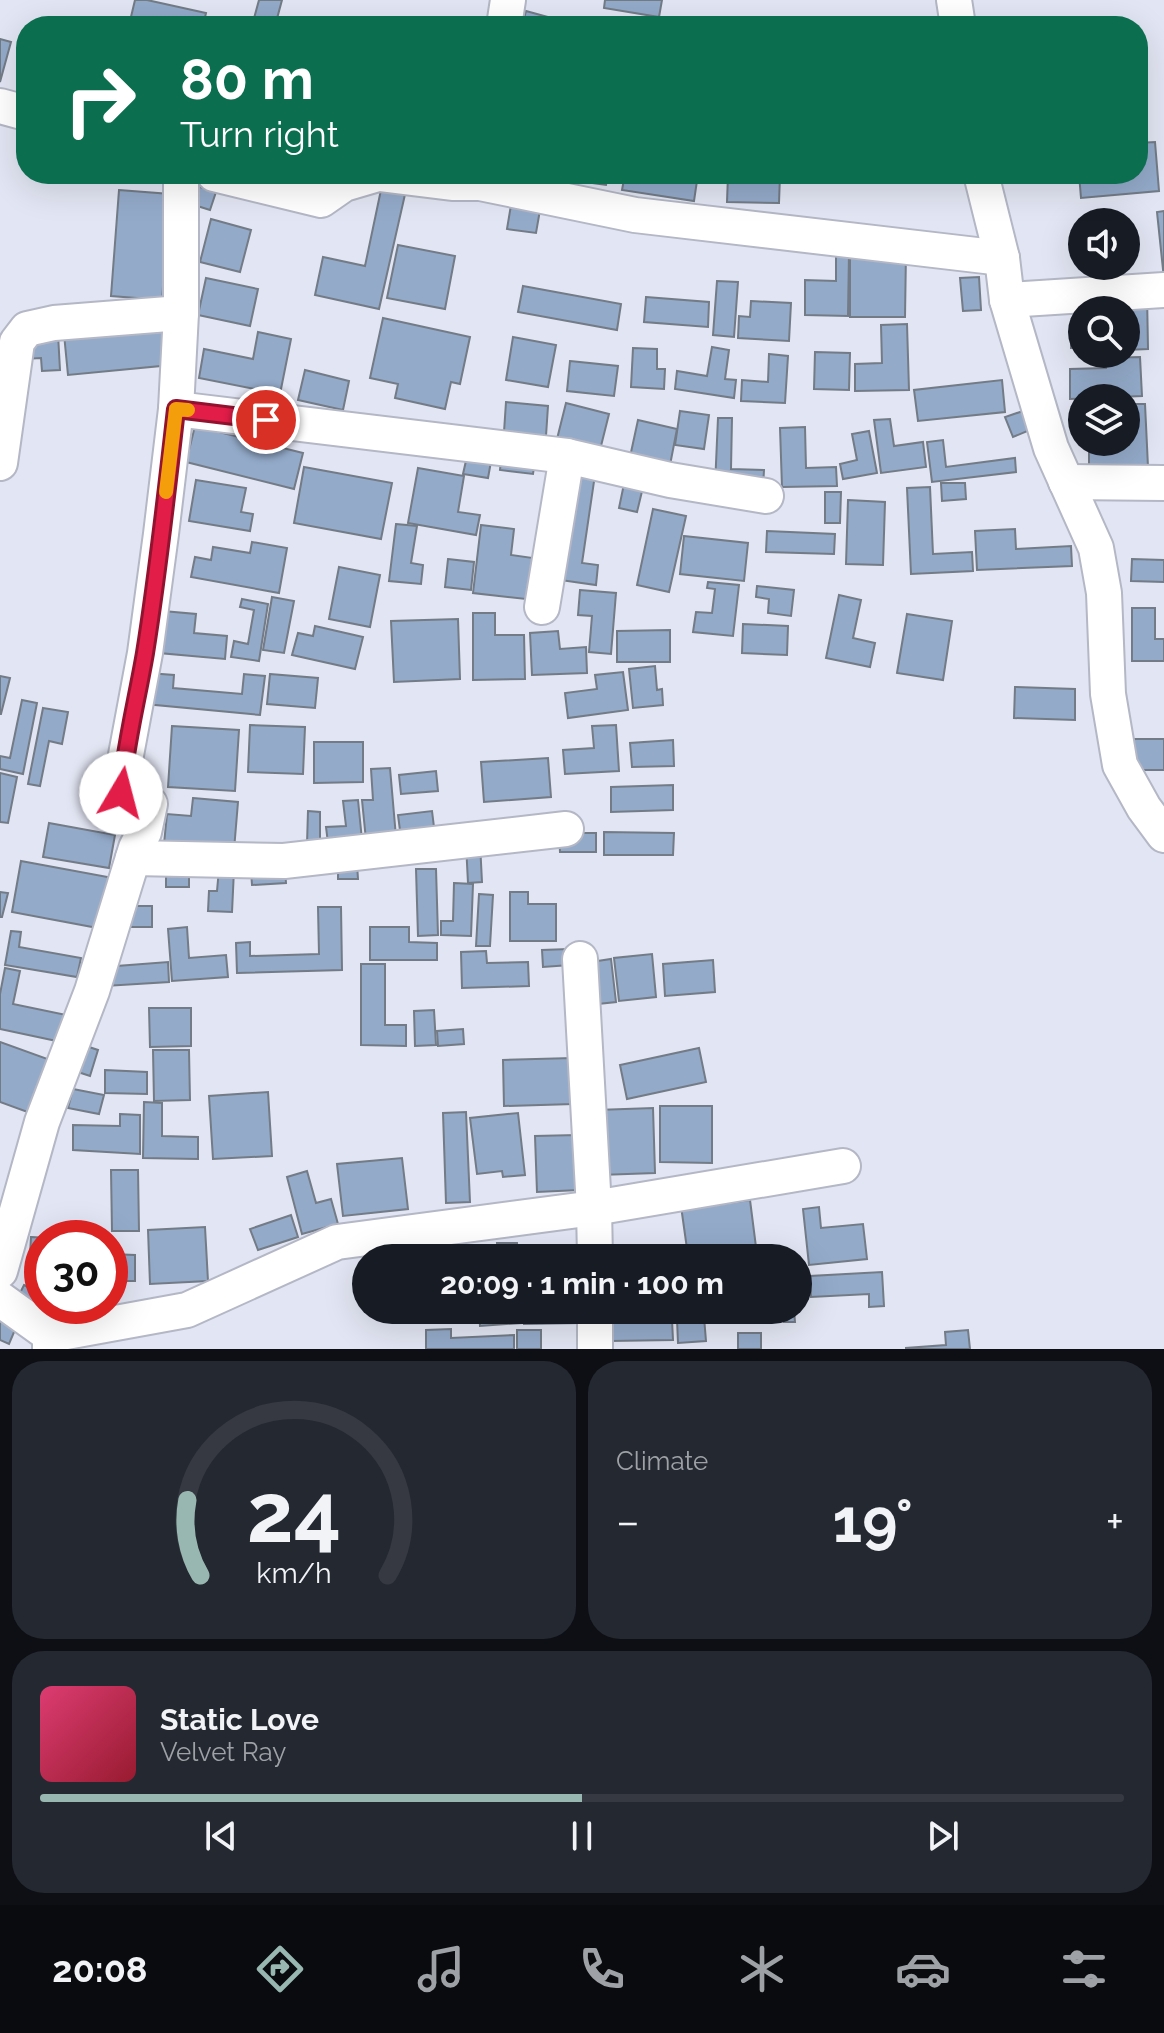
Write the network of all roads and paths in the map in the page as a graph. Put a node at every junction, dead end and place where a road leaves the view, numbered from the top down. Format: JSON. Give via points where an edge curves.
{"nodes":[{"id":1,"x":181,"y":184,"type":"edge"},
{"id":2,"x":255,"y":184,"type":"edge"},
{"id":3,"x":344,"y":184,"type":"edge"},
{"id":4,"x":502,"y":184,"type":"edge"},
{"id":5,"x":984,"y":184,"type":"edge"},
{"id":6,"x":1002,"y":258,"type":"junction"},
{"id":7,"x":1164,"y":290,"type":"edge"},
{"id":8,"x":1007,"y":300,"type":"junction"},
{"id":9,"x":181,"y":313,"type":"junction"},
{"id":10,"x":176,"y":409,"type":"junction"},
{"id":11,"x":567,"y":456,"type":"junction"},
{"id":12,"x":0,"y":463,"type":"edge"},
{"id":13,"x":1066,"y":482,"type":"junction"},
{"id":14,"x":1164,"y":483,"type":"edge"},
{"id":15,"x":766,"y":496,"type":"dead end"},
{"id":16,"x":542,"y":607,"type":"dead end"},
{"id":17,"x":566,"y":829,"type":"dead end"},
{"id":18,"x":1164,"y":835,"type":"edge"},
{"id":19,"x":133,"y":858,"type":"junction"},
{"id":20,"x":580,"y":959,"type":"dead end"},
{"id":21,"x":843,"y":1166,"type":"dead end"},
{"id":22,"x":594,"y":1208,"type":"junction"},
{"id":23,"x":595,"y":1244,"type":"edge"},
{"id":24,"x":0,"y":1271,"type":"edge"},
{"id":25,"x":0,"y":1299,"type":"edge"},
{"id":26,"x":595,"y":1324,"type":"edge"},
{"id":27,"x":50,"y":1342,"type":"edge"},
{"id":28,"x":595,"y":1349,"type":"edge"}],
"edges":[{"from":1,"to":9,"type":"street"},
{"from":2,"to":3,"type":"street","via":[[321,200]]},
{"from":4,"to":6,"type":"street","via":[[635,215]]},
{"from":5,"to":6,"type":"street"},
{"from":6,"to":8,"type":"street"},
{"from":7,"to":8,"type":"street"},
{"from":8,"to":13,"type":"street"},
{"from":9,"to":10,"type":"street"},
{"from":9,"to":12,"type":"street","via":[[27,329],[17,342]]},
{"from":10,"to":11,"type":"street"},
{"from":10,"to":19,"type":"street","via":[[147,638],[122,782],[121,793],[150,804]]},
{"from":11,"to":15,"type":"street"},
{"from":11,"to":16,"type":"street"},
{"from":13,"to":14,"type":"street"},
{"from":13,"to":18,"type":"street","via":[[1096,548],[1104,593],[1108,694],[1120,765]]},
{"from":17,"to":19,"type":"street","via":[[284,861]]},
{"from":19,"to":24,"type":"street","via":[[92,991],[42,1122]]},
{"from":20,"to":22,"type":"street"},
{"from":21,"to":22,"type":"street"},
{"from":22,"to":23,"type":"street"},
{"from":22,"to":27,"type":"street","via":[[337,1242],[187,1310]]},
{"from":25,"to":27,"type":"street"},
{"from":26,"to":28,"type":"street"}]}
